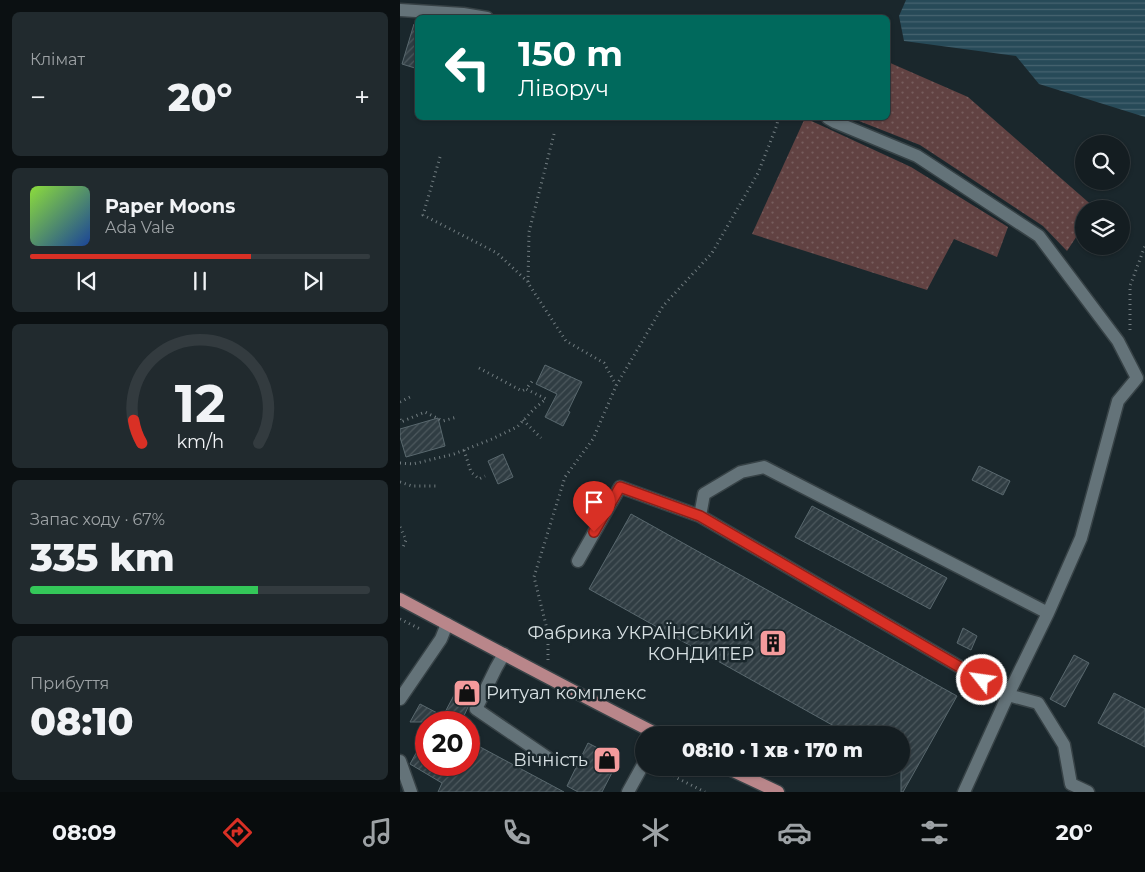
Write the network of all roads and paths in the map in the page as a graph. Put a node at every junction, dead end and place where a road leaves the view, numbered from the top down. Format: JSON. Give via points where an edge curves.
{"nodes":[{"id":1,"x":400,"y":10,"type":"edge"},
{"id":2,"x":469,"y":15,"type":"edge"},
{"id":3,"x":778,"y":120,"type":"edge"},
{"id":4,"x":832,"y":120,"type":"edge"},
{"id":5,"x":554,"y":134,"type":"dead end"},
{"id":6,"x":440,"y":157,"type":"dead end"},
{"id":7,"x":1145,"y":246,"type":"edge"},
{"id":8,"x":528,"y":283,"type":"junction"},
{"id":9,"x":1130,"y":336,"type":"dead end"},
{"id":10,"x":479,"y":368,"type":"dead end"},
{"id":11,"x":534,"y":378,"type":"dead end"},
{"id":12,"x":1141,"y":378,"type":"edge"},
{"id":13,"x":616,"y":386,"type":"junction"},
{"id":14,"x":526,"y":389,"type":"junction"},
{"id":15,"x":410,"y":397,"type":"dead end"},
{"id":16,"x":400,"y":402,"type":"edge"},
{"id":17,"x":457,"y":417,"type":"dead end"},
{"id":18,"x":400,"y":419,"type":"edge"},
{"id":19,"x":523,"y":420,"type":"junction"},
{"id":20,"x":541,"y":438,"type":"dead end"},
{"id":21,"x":464,"y":450,"type":"junction"},
{"id":22,"x":400,"y":463,"type":"edge"},
{"id":23,"x":485,"y":476,"type":"dead end"},
{"id":24,"x":400,"y":482,"type":"edge"},
{"id":25,"x":436,"y":486,"type":"dead end"},
{"id":26,"x":700,"y":516,"type":"junction"},
{"id":27,"x":400,"y":527,"type":"edge"},
{"id":28,"x":403,"y":547,"type":"dead end"},
{"id":29,"x":578,"y":561,"type":"dead end"},
{"id":30,"x":400,"y":600,"type":"edge"},
{"id":31,"x":1048,"y":613,"type":"junction"},
{"id":32,"x":447,"y":624,"type":"junction"},
{"id":33,"x":504,"y":654,"type":"junction"},
{"id":34,"x":548,"y":678,"type":"junction"},
{"id":35,"x":1008,"y":695,"type":"junction"},
{"id":36,"x":400,"y":699,"type":"edge"},
{"id":37,"x":641,"y":726,"type":"edge"},
{"id":38,"x":548,"y":758,"type":"dead end"},
{"id":39,"x":400,"y":761,"type":"edge"},
{"id":40,"x":637,"y":776,"type":"edge"},
{"id":41,"x":674,"y":776,"type":"edge"},
{"id":42,"x":744,"y":776,"type":"edge"},
{"id":43,"x":411,"y":792,"type":"edge"},
{"id":44,"x":628,"y":792,"type":"edge"},
{"id":45,"x":705,"y":792,"type":"edge"},
{"id":46,"x":778,"y":792,"type":"edge"},
{"id":47,"x":964,"y":792,"type":"edge"},
{"id":48,"x":1088,"y":792,"type":"edge"}],
"edges":[{"from":1,"to":2,"type":"street"},
{"from":3,"to":13,"type":"path","via":[[758,172],[712,253],[663,306]]},
{"from":4,"to":12,"type":"street","via":[[917,156],[1039,236],[1118,341]]},
{"from":5,"to":8,"type":"path","via":[[530,232]]},
{"from":6,"to":8,"type":"path","via":[[423,215],[498,253]]},
{"from":7,"to":9,"type":"path","via":[[1130,286]]},
{"from":8,"to":13,"type":"path","via":[[566,341],[604,363]]},
{"from":10,"to":14,"type":"path","via":[[522,391]]},
{"from":11,"to":14,"type":"path"},
{"from":12,"to":31,"type":"street","via":[[1118,401],[1081,538]]},
{"from":13,"to":34,"type":"path","via":[[594,440],[565,477],[534,577],[548,633]]},
{"from":14,"to":19,"type":"path","via":[[546,399]]},
{"from":15,"to":16,"type":"path"},
{"from":17,"to":18,"type":"path","via":[[443,422],[425,412],[401,422]]},
{"from":19,"to":20,"type":"path"},
{"from":19,"to":21,"type":"path","via":[[517,427]]},
{"from":21,"to":22,"type":"path","via":[[413,464]]},
{"from":21,"to":23,"type":"path","via":[[470,472],[478,479]]},
{"from":24,"to":25,"type":"path","via":[[412,486]]},
{"from":26,"to":29,"type":"street","via":[[620,487]]},
{"from":26,"to":31,"type":"street","via":[[704,494],[741,472],[764,467]]},
{"from":26,"to":35,"type":"street"},
{"from":27,"to":28,"type":"path","via":[[406,540]]},
{"from":30,"to":32,"type":"main road"},
{"from":31,"to":35,"type":"street"},
{"from":32,"to":33,"type":"main road"},
{"from":32,"to":36,"type":"street","via":[[441,639]]},
{"from":33,"to":34,"type":"main road"},
{"from":33,"to":38,"type":"street","via":[[476,709]]},
{"from":34,"to":37,"type":"main road"},
{"from":35,"to":47,"type":"street"},
{"from":35,"to":48,"type":"street","via":[[1038,703],[1064,746],[1071,784]]},
{"from":39,"to":43,"type":"street"},
{"from":40,"to":44,"type":"street"},
{"from":41,"to":45,"type":"path"},
{"from":42,"to":46,"type":"main road"}]}
